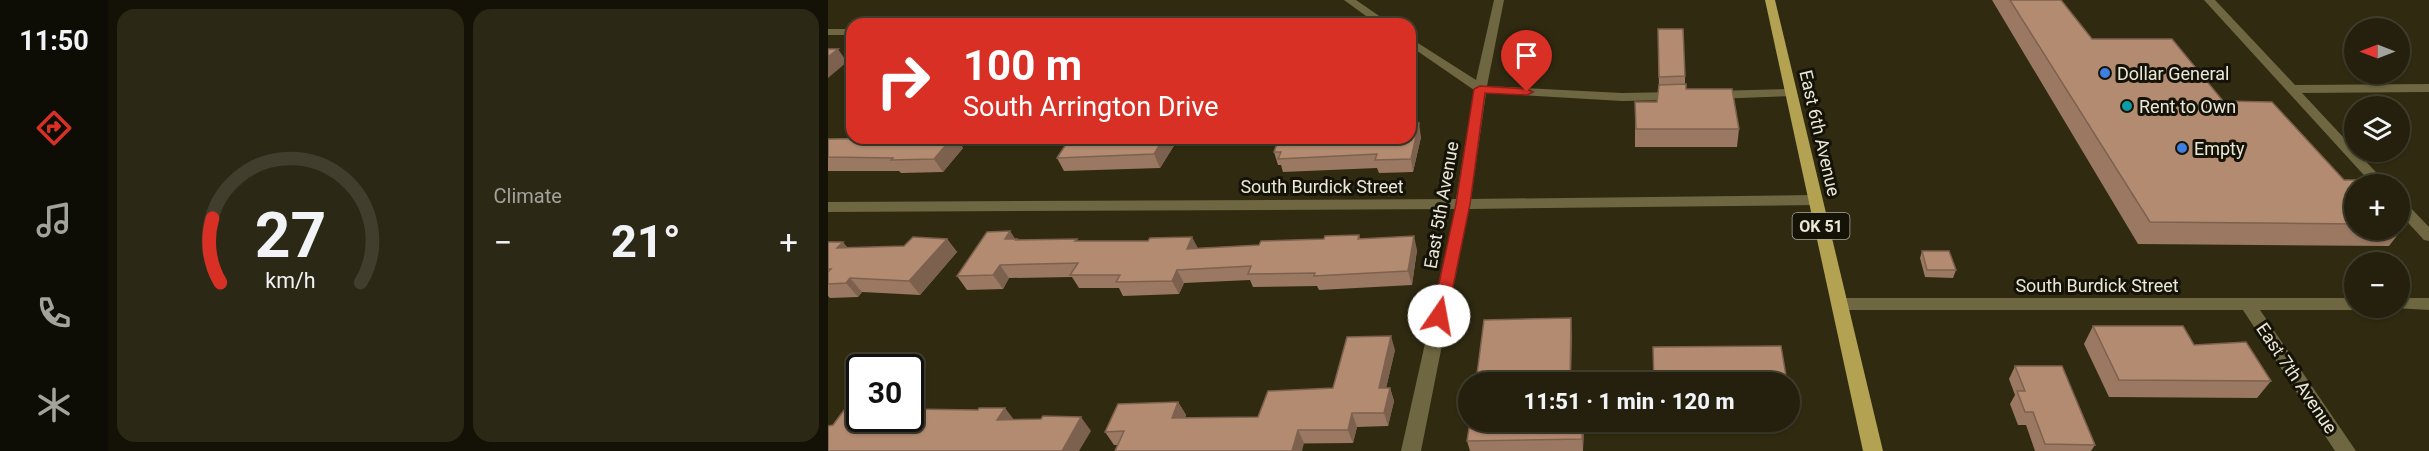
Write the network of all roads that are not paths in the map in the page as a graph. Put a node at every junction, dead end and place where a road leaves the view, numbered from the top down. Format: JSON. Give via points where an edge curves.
{"nodes":[{"id":1,"x":1350,"y":0,"type":"edge"},
{"id":2,"x":1499,"y":0,"type":"edge"},
{"id":3,"x":1770,"y":0,"type":"edge"},
{"id":4,"x":2209,"y":0,"type":"edge"},
{"id":5,"x":1376,"y":18,"type":"edge"},
{"id":6,"x":828,"y":32,"type":"edge"},
{"id":7,"x":846,"y":32,"type":"edge"},
{"id":8,"x":1416,"y":45,"type":"edge"},
{"id":9,"x":2429,"y":88,"type":"edge"},
{"id":10,"x":1480,"y":89,"type":"junction"},
{"id":11,"x":2290,"y":89,"type":"junction"},
{"id":12,"x":1791,"y":93,"type":"junction"},
{"id":13,"x":2371,"y":174,"type":"edge"},
{"id":14,"x":1815,"y":200,"type":"junction"},
{"id":15,"x":1463,"y":204,"type":"junction"},
{"id":16,"x":828,"y":207,"type":"edge"},
{"id":17,"x":2410,"y":216,"type":"edge"},
{"id":18,"x":2429,"y":236,"type":"edge"},
{"id":19,"x":2429,"y":303,"type":"edge"},
{"id":20,"x":1840,"y":304,"type":"junction"},
{"id":21,"x":2248,"y":304,"type":"junction"},
{"id":22,"x":2344,"y":304,"type":"edge"},
{"id":23,"x":2410,"y":304,"type":"edge"},
{"id":24,"x":1411,"y":451,"type":"edge"},
{"id":25,"x":1873,"y":451,"type":"edge"},
{"id":26,"x":2346,"y":451,"type":"edge"}],
"edges":[{"from":1,"to":5,"type":"street"},
{"from":2,"to":10,"type":"street","name":"East 5th Avenue"},
{"from":3,"to":12,"type":"main road","name":"East 6th Avenue","number":"OK 51"},
{"from":4,"to":11,"type":"street"},
{"from":6,"to":7,"type":"street"},
{"from":8,"to":10,"type":"street"},
{"from":9,"to":11,"type":"street"},
{"from":10,"to":12,"type":"street","via":[[1622,97]]},
{"from":10,"to":15,"type":"street","name":"East 5th Avenue"},
{"from":11,"to":13,"type":"street"},
{"from":12,"to":14,"type":"main road","name":"East 6th Avenue","number":"OK 51"},
{"from":14,"to":15,"type":"street","name":"South Burdick Street"},
{"from":14,"to":20,"type":"main road","name":"East 6th Avenue","number":"OK 51"},
{"from":15,"to":16,"type":"street","name":"South Burdick Street"},
{"from":15,"to":24,"type":"street","name":"East 5th Avenue"},
{"from":17,"to":18,"type":"street"},
{"from":19,"to":23,"type":"street"},
{"from":20,"to":21,"type":"street","name":"South Burdick Street"},
{"from":20,"to":25,"type":"main road","name":"East 6th Avenue","number":"OK 51"},
{"from":21,"to":22,"type":"street","name":"South Burdick Street"},
{"from":21,"to":26,"type":"street","name":"East 7th Avenue"}]}
